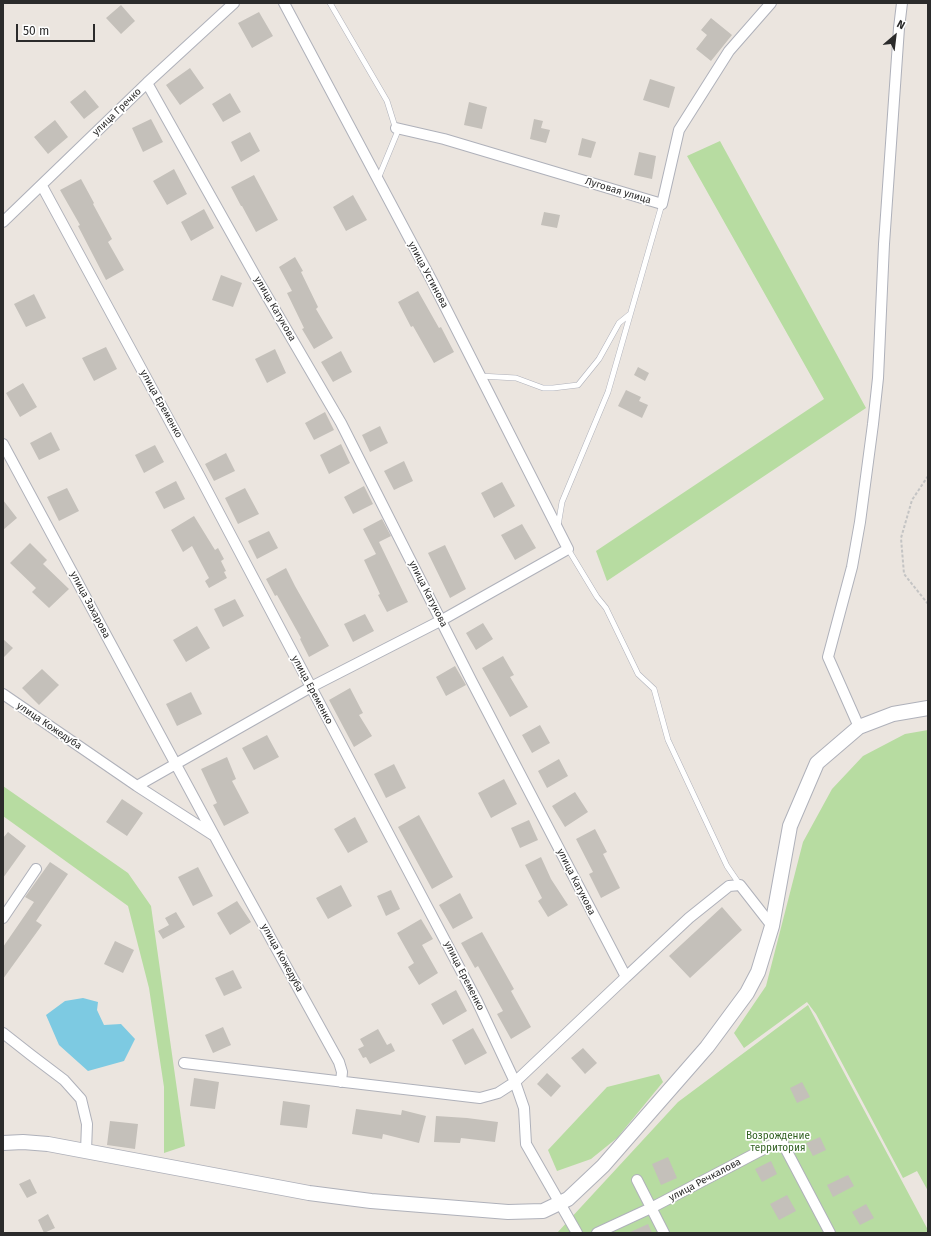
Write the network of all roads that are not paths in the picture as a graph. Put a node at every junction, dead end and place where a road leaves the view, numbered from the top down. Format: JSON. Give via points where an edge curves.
{"nodes":[{"id":1,"x":234,"y":3,"type":"edge"},
{"id":2,"x":284,"y":3,"type":"edge"},
{"id":3,"x":330,"y":3,"type":"edge"},
{"id":4,"x":771,"y":3,"type":"edge"},
{"id":5,"x":902,"y":3,"type":"edge"},
{"id":6,"x":147,"y":83,"type":"junction"},
{"id":7,"x":396,"y":128,"type":"junction"},
{"id":8,"x":378,"y":179,"type":"junction"},
{"id":9,"x":42,"y":186,"type":"junction"},
{"id":10,"x":662,"y":204,"type":"junction"},
{"id":11,"x":3,"y":222,"type":"edge"},
{"id":12,"x":630,"y":314,"type":"junction"},
{"id":13,"x":480,"y":376,"type":"junction"},
{"id":14,"x":3,"y":446,"type":"edge"},
{"id":15,"x":558,"y":529,"type":"junction"},
{"id":16,"x":568,"y":549,"type":"junction"},
{"id":17,"x":442,"y":620,"type":"junction"},
{"id":18,"x":311,"y":687,"type":"junction"},
{"id":19,"x":3,"y":694,"type":"edge"},
{"id":20,"x":928,"y":708,"type":"edge"},
{"id":21,"x":859,"y":727,"type":"junction"},
{"id":22,"x":176,"y":764,"type":"junction"},
{"id":23,"x":137,"y":786,"type":"junction"},
{"id":24,"x":215,"y":836,"type":"junction"},
{"id":25,"x":36,"y":869,"type":"dead end"},
{"id":26,"x":740,"y":885,"type":"junction"},
{"id":27,"x":3,"y":918,"type":"edge"},
{"id":28,"x":772,"y":926,"type":"junction"},
{"id":29,"x":626,"y":977,"type":"junction"},
{"id":30,"x":3,"y":1033,"type":"edge"},
{"id":31,"x":184,"y":1063,"type":"dead end"},
{"id":32,"x":341,"y":1082,"type":"junction"},
{"id":33,"x":515,"y":1082,"type":"junction"},
{"id":34,"x":3,"y":1142,"type":"edge"},
{"id":35,"x":86,"y":1151,"type":"junction"},
{"id":36,"x":637,"y":1180,"type":"dead end"},
{"id":37,"x":560,"y":1202,"type":"junction"},
{"id":38,"x":651,"y":1208,"type":"junction"},
{"id":39,"x":576,"y":1233,"type":"edge"},
{"id":40,"x":597,"y":1233,"type":"edge"},
{"id":41,"x":664,"y":1233,"type":"edge"},
{"id":42,"x":830,"y":1233,"type":"edge"}],
"edges":[{"from":1,"to":6,"type":"street","name":"улица Гречко"},
{"from":2,"to":8,"type":"street","name":"улица Устинова"},
{"from":3,"to":7,"type":"lane","via":[[387,101]]},
{"from":4,"to":10,"type":"street","name":"Луговая улица","via":[[728,51],[679,130]]},
{"from":5,"to":21,"type":"street","via":[[884,236],[874,424],[852,567],[828,657]]},
{"from":6,"to":9,"type":"street","name":"улица Гречко"},
{"from":6,"to":17,"type":"street","name":"улица Катукова","via":[[341,423]]},
{"from":7,"to":8,"type":"lane","via":[[398,134]]},
{"from":7,"to":10,"type":"street","name":"Луговая улица","via":[[444,139]]},
{"from":8,"to":13,"type":"street","name":"улица Устинова"},
{"from":9,"to":11,"type":"street","name":"улица Гречко"},
{"from":9,"to":18,"type":"street","name":"улица Еременко"},
{"from":10,"to":12,"type":"lane"},
{"from":12,"to":13,"type":"lane","via":[[619,323],[600,359],[578,385],[543,388],[516,378]]},
{"from":12,"to":15,"type":"lane","via":[[608,392],[562,502]]},
{"from":13,"to":15,"type":"street","name":"улица Устинова"},
{"from":14,"to":22,"type":"street","name":"улица Захарова"},
{"from":15,"to":16,"type":"street","name":"улица Устинова"},
{"from":16,"to":17,"type":"street"},
{"from":16,"to":26,"type":"lane","via":[[606,608],[638,674],[654,689],[668,740],[728,866]]},
{"from":17,"to":18,"type":"street"},
{"from":17,"to":29,"type":"street","name":"улица Катукова"},
{"from":18,"to":22,"type":"street"},
{"from":18,"to":33,"type":"street","name":"улица Еременко","via":[[474,994]]},
{"from":19,"to":23,"type":"street","name":"улица Кожедуба"},
{"from":20,"to":21,"type":"main road","via":[[893,714]]},
{"from":21,"to":28,"type":"main road","via":[[817,763],[790,826]]},
{"from":22,"to":23,"type":"street"},
{"from":22,"to":24,"type":"street","name":"улица Кожедуба"},
{"from":23,"to":24,"type":"street","name":"улица Кожедуба"},
{"from":24,"to":32,"type":"street","name":"улица Кожедуба","via":[[339,1062]]},
{"from":25,"to":27,"type":"street"},
{"from":26,"to":28,"type":"street"},
{"from":26,"to":29,"type":"street","via":[[729,886],[706,904]]},
{"from":28,"to":37,"type":"main road","via":[[758,972],[747,993],[707,1047],[603,1166],[568,1199]]},
{"from":29,"to":33,"type":"street"},
{"from":30,"to":35,"type":"street","via":[[64,1080],[81,1099],[87,1124]]},
{"from":31,"to":32,"type":"street"},
{"from":32,"to":33,"type":"street","via":[[480,1098],[498,1093]]},
{"from":33,"to":37,"type":"street","name":"улица Еременко","via":[[524,1108],[526,1144]]},
{"from":34,"to":35,"type":"main road","via":[[48,1144]]},
{"from":35,"to":37,"type":"main road","via":[[302,1192],[371,1201],[508,1212],[543,1211]]},
{"from":36,"to":38,"type":"street"},
{"from":37,"to":39,"type":"street"},
{"from":38,"to":40,"type":"street","name":"улица Речкалова"},
{"from":38,"to":41,"type":"street"},
{"from":38,"to":42,"type":"street","name":"улица Речкалова","via":[[781,1140]]}]}
